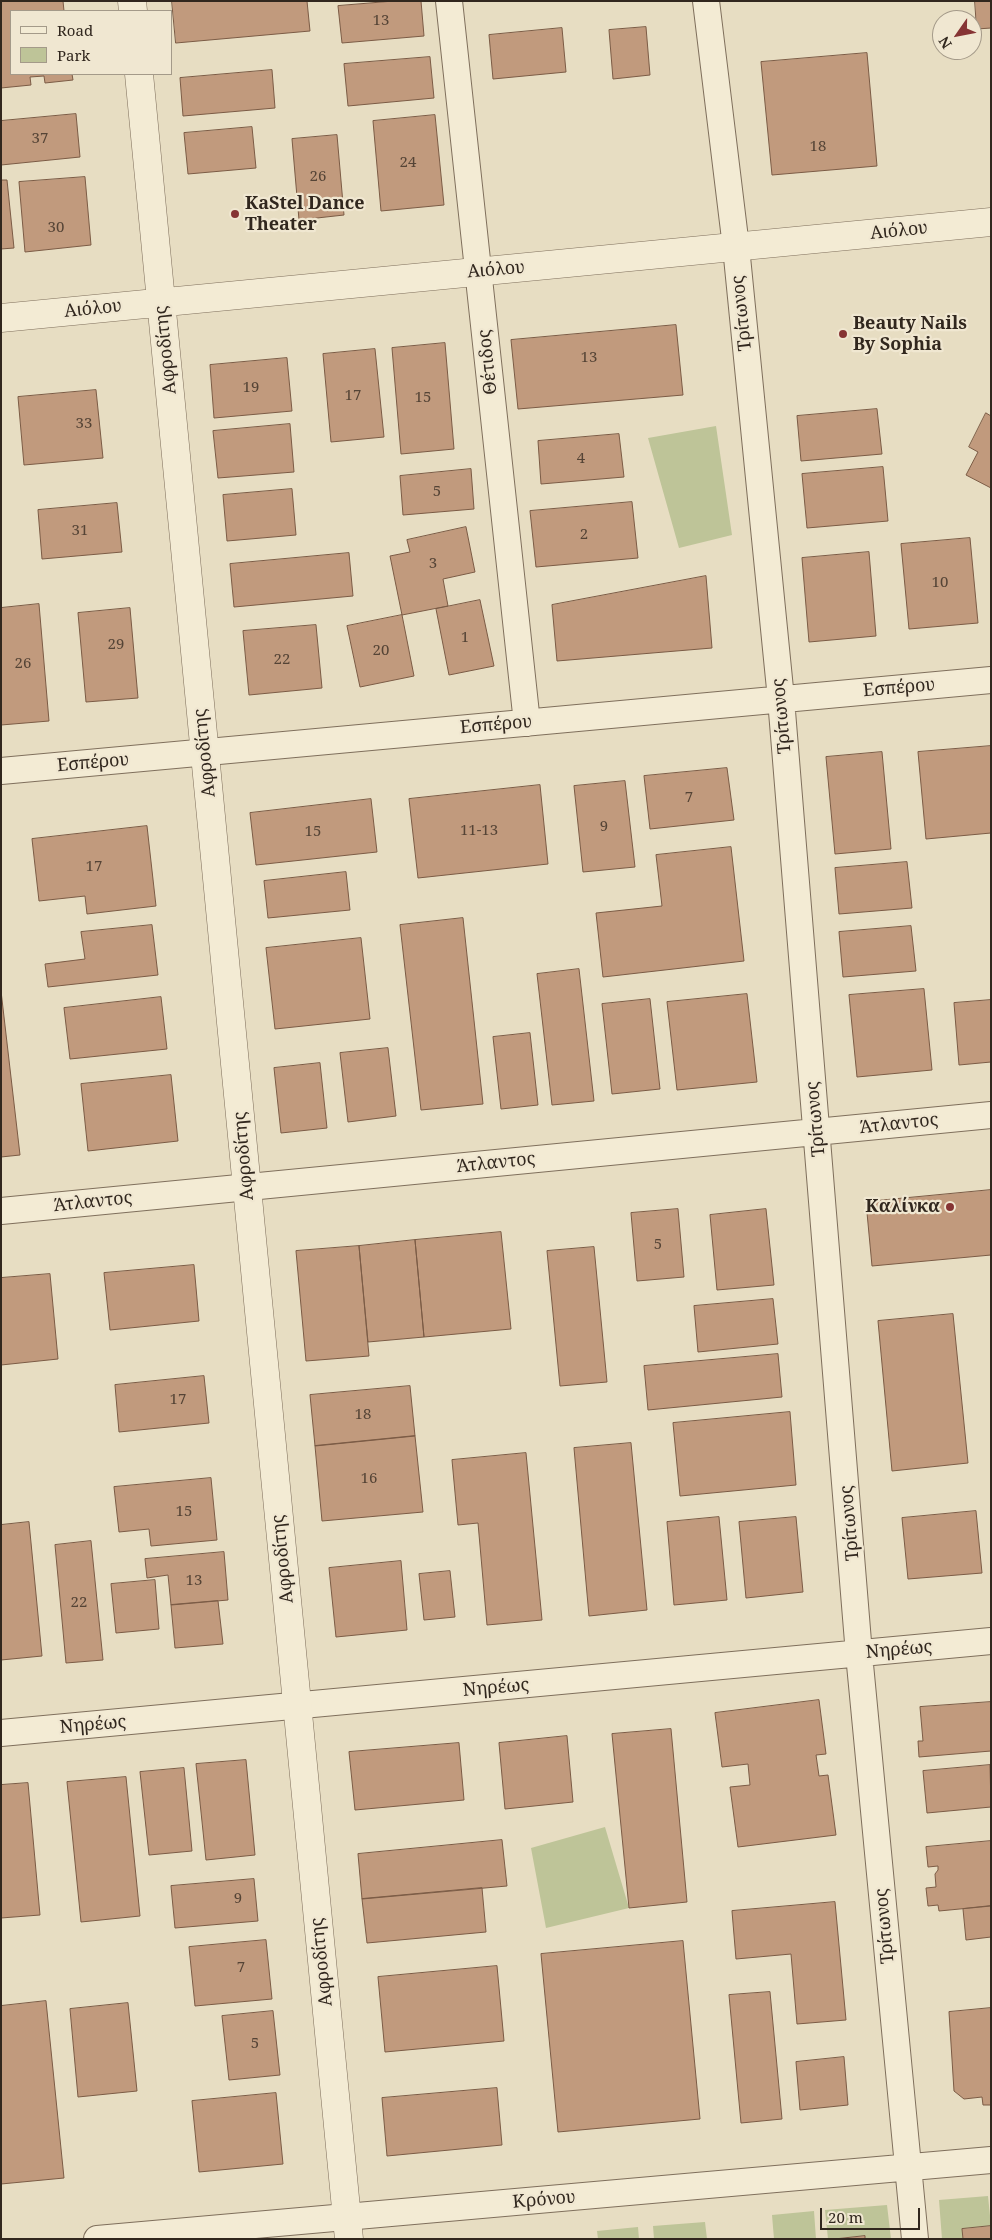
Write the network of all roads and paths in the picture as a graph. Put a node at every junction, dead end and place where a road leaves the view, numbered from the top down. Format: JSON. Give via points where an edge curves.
{"nodes":[{"id":1,"x":449,"y":1,"type":"edge"},
{"id":2,"x":706,"y":1,"type":"edge"},
{"id":3,"x":139,"y":75,"type":"edge"},
{"id":4,"x":991,"y":222,"type":"edge"},
{"id":5,"x":736,"y":247,"type":"junction"},
{"id":6,"x":479,"y":272,"type":"junction"},
{"id":7,"x":161,"y":303,"type":"junction"},
{"id":8,"x":1,"y":318,"type":"edge"},
{"id":9,"x":991,"y":680,"type":"edge"},
{"id":10,"x":781,"y":699,"type":"junction"},
{"id":11,"x":527,"y":722,"type":"junction"},
{"id":12,"x":205,"y":753,"type":"junction"},
{"id":13,"x":1,"y":772,"type":"edge"},
{"id":14,"x":991,"y":1115,"type":"edge"},
{"id":15,"x":817,"y":1132,"type":"junction"},
{"id":16,"x":247,"y":1187,"type":"junction"},
{"id":17,"x":1,"y":1211,"type":"edge"},
{"id":18,"x":991,"y":1641,"type":"edge"},
{"id":19,"x":860,"y":1654,"type":"junction"},
{"id":20,"x":297,"y":1706,"type":"junction"},
{"id":21,"x":1,"y":1733,"type":"edge"},
{"id":22,"x":991,"y":2160,"type":"edge"},
{"id":23,"x":908,"y":2167,"type":"junction"},
{"id":24,"x":348,"y":2228,"type":"edge"},
{"id":25,"x":97,"y":2239,"type":"edge"},
{"id":26,"x":915,"y":2239,"type":"edge"}],
"edges":[{"from":1,"to":6,"type":"street","name":"Θέτιδος"},
{"from":2,"to":5,"type":"street","name":"Τρίτωνος"},
{"from":3,"to":7,"type":"street","name":"Αφροδίτης"},
{"from":4,"to":5,"type":"street","name":"Αιόλου"},
{"from":5,"to":6,"type":"street","name":"Αιόλου"},
{"from":5,"to":10,"type":"street","name":"Τρίτωνος"},
{"from":6,"to":7,"type":"street","name":"Αιόλου"},
{"from":6,"to":11,"type":"street","name":"Θέτιδος"},
{"from":7,"to":8,"type":"street","name":"Αιόλου"},
{"from":7,"to":12,"type":"street","name":"Αφροδίτης"},
{"from":9,"to":10,"type":"street","name":"Εσπέρου"},
{"from":10,"to":11,"type":"street","name":"Εσπέρου"},
{"from":10,"to":15,"type":"street","name":"Τρίτωνος"},
{"from":11,"to":12,"type":"street","name":"Εσπέρου"},
{"from":12,"to":13,"type":"street","name":"Εσπέρου"},
{"from":12,"to":16,"type":"street","name":"Αφροδίτης"},
{"from":14,"to":15,"type":"street","name":"Άτλαντος"},
{"from":15,"to":16,"type":"street","name":"Άτλαντος"},
{"from":15,"to":19,"type":"street","name":"Τρίτωνος"},
{"from":16,"to":17,"type":"street","name":"Άτλαντος"},
{"from":16,"to":20,"type":"street","name":"Αφροδίτης"},
{"from":18,"to":19,"type":"street","name":"Νηρέως"},
{"from":19,"to":20,"type":"street","name":"Νηρέως"},
{"from":19,"to":23,"type":"street","name":"Τρίτωνος"},
{"from":20,"to":21,"type":"street","name":"Νηρέως"},
{"from":20,"to":24,"type":"street","name":"Αφροδίτης"},
{"from":22,"to":23,"type":"street","name":"Κρόνου"},
{"from":23,"to":24,"type":"street","name":"Κρόνου"},
{"from":23,"to":26,"type":"street","name":"Τρίτωνος"},
{"from":24,"to":25,"type":"street","name":"Κρόνου"}]}
